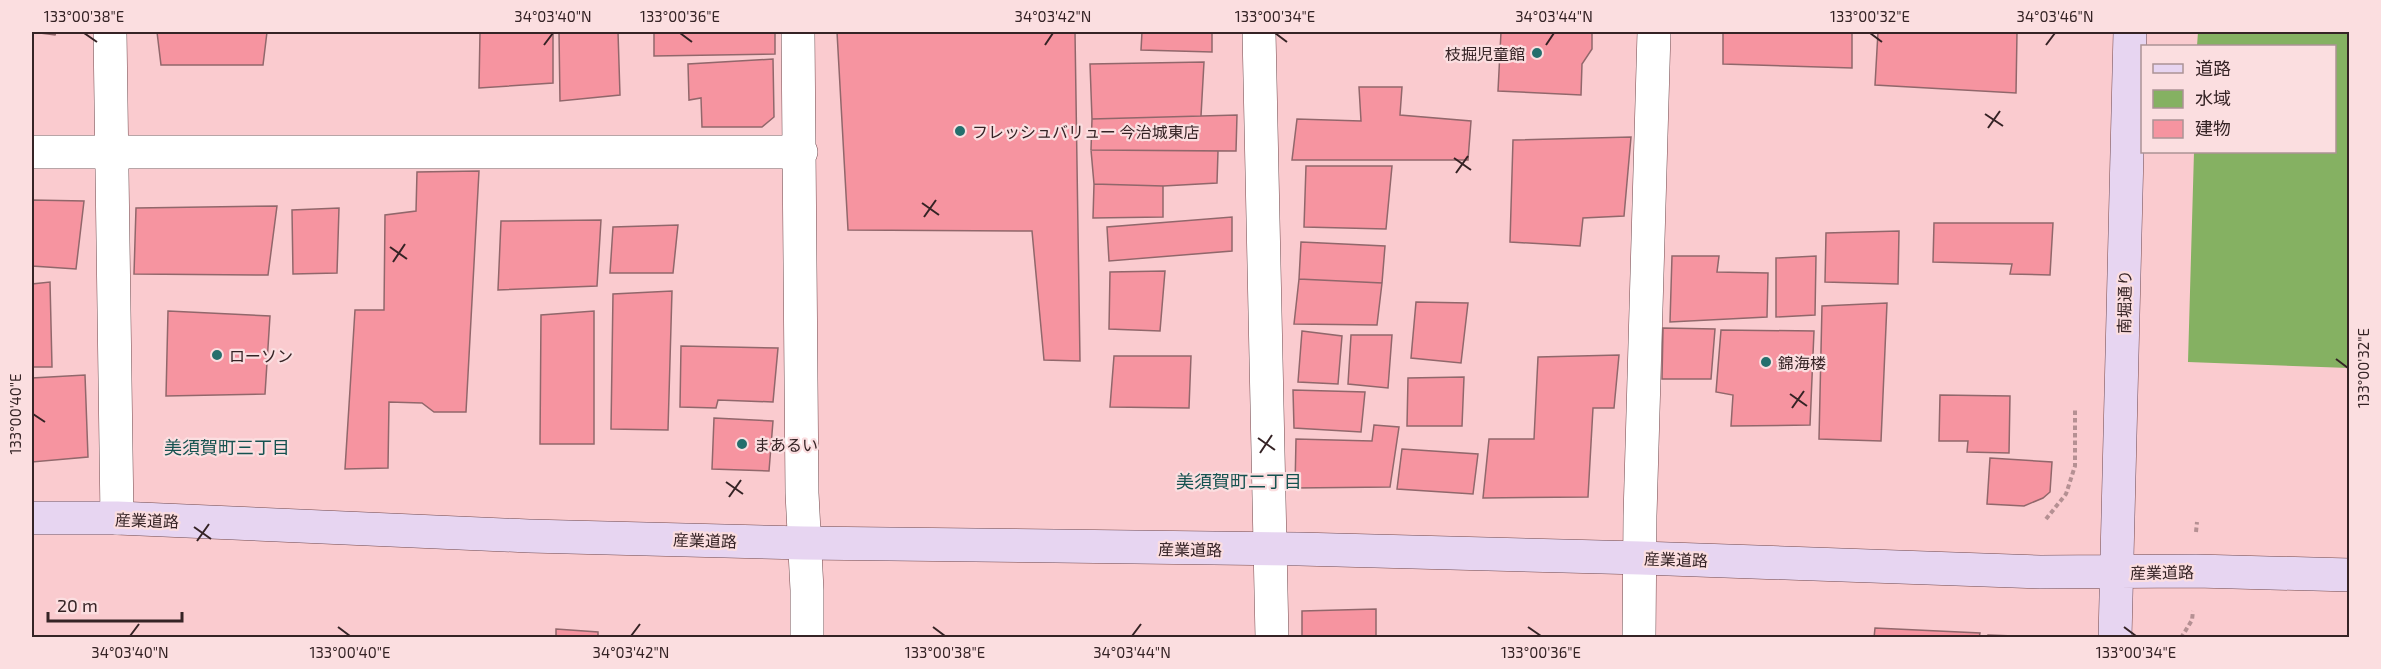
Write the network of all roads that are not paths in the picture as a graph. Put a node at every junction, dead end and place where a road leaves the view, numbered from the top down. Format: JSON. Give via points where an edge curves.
{"nodes":[{"id":1,"x":110,"y":32,"type":"edge"},
{"id":2,"x":798,"y":32,"type":"edge"},
{"id":3,"x":1258,"y":32,"type":"edge"},
{"id":4,"x":1654,"y":32,"type":"edge"},
{"id":5,"x":2130,"y":32,"type":"edge"},
{"id":6,"x":32,"y":152,"type":"edge"},
{"id":7,"x":111,"y":152,"type":"junction"},
{"id":8,"x":801,"y":152,"type":"junction"},
{"id":9,"x":32,"y":518,"type":"edge"},
{"id":10,"x":117,"y":518,"type":"junction"},
{"id":11,"x":804,"y":543,"type":"junction"},
{"id":12,"x":1269,"y":550,"type":"junction"},
{"id":13,"x":1641,"y":558,"type":"junction"},
{"id":14,"x":2117,"y":573,"type":"junction"},
{"id":15,"x":2349,"y":575,"type":"edge"},
{"id":16,"x":807,"y":638,"type":"edge"},
{"id":17,"x":1272,"y":638,"type":"edge"},
{"id":18,"x":1639,"y":638,"type":"edge"},
{"id":19,"x":2115,"y":638,"type":"edge"}],
"edges":[{"from":1,"to":7,"type":"street"},
{"from":2,"to":8,"type":"street"},
{"from":3,"to":12,"type":"street"},
{"from":4,"to":13,"type":"street"},
{"from":5,"to":14,"type":"street","name":"南堀通り"},
{"from":6,"to":7,"type":"street"},
{"from":7,"to":8,"type":"street"},
{"from":7,"to":10,"type":"street"},
{"from":8,"to":11,"type":"street"},
{"from":9,"to":10,"type":"street","name":"産業道路"},
{"from":10,"to":11,"type":"street","name":"産業道路","via":[[529,536]]},
{"from":11,"to":12,"type":"street","name":"産業道路"},
{"from":11,"to":16,"type":"street"},
{"from":12,"to":13,"type":"street","name":"産業道路"},
{"from":12,"to":17,"type":"street"},
{"from":13,"to":14,"type":"street","name":"産業道路"},
{"from":13,"to":18,"type":"street"},
{"from":14,"to":15,"type":"street","name":"産業道路"},
{"from":14,"to":19,"type":"street","name":"南堀通り"}]}
